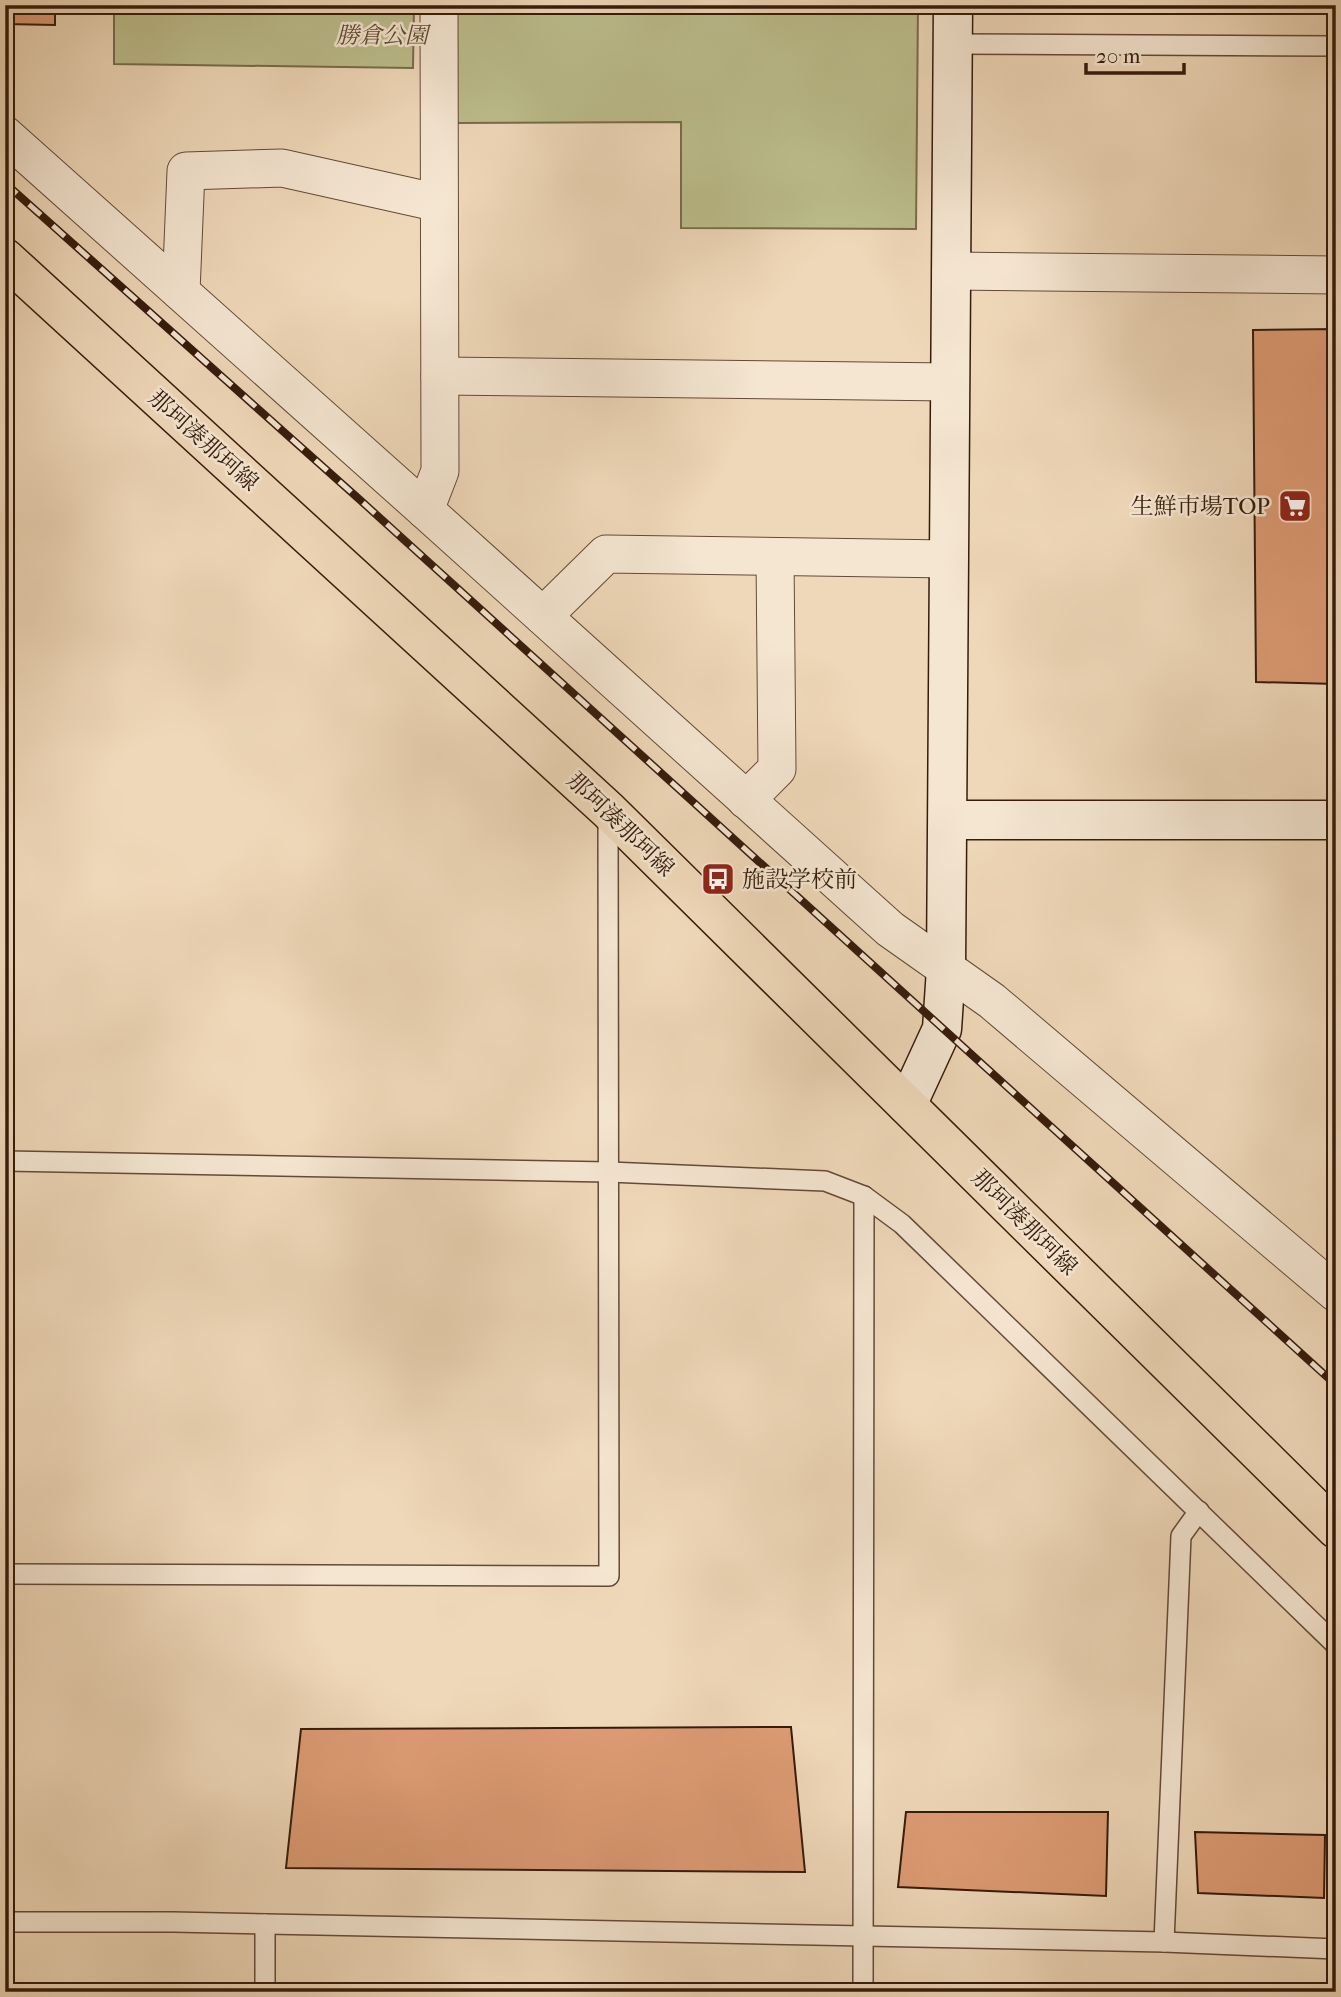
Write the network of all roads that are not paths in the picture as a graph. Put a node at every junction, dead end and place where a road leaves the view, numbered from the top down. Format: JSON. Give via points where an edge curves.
{"nodes":[{"id":1,"x":439,"y":5,"type":"edge"},
{"id":2,"x":953,"y":5,"type":"edge"},
{"id":3,"x":953,"y":44,"type":"junction"},
{"id":4,"x":1336,"y":46,"type":"edge"},
{"id":5,"x":5,"y":135,"type":"edge"},
{"id":6,"x":439,"y":203,"type":"junction"},
{"id":7,"x":5,"y":258,"type":"edge"},
{"id":8,"x":951,"y":271,"type":"junction"},
{"id":9,"x":1336,"y":275,"type":"edge"},
{"id":10,"x":181,"y":292,"type":"junction"},
{"id":11,"x":440,"y":376,"type":"junction"},
{"id":12,"x":950,"y":382,"type":"junction"},
{"id":13,"x":425,"y":510,"type":"junction"},
{"id":14,"x":775,"y":557,"type":"junction"},
{"id":15,"x":949,"y":559,"type":"junction"},
{"id":16,"x":543,"y":616,"type":"junction"},
{"id":17,"x":746,"y":800,"type":"junction"},
{"id":18,"x":608,"y":810,"type":"junction"},
{"id":19,"x":948,"y":820,"type":"junction"},
{"id":20,"x":1336,"y":820,"type":"edge"},
{"id":21,"x":946,"y":969,"type":"junction"},
{"id":22,"x":907,"y":1105,"type":"junction"},
{"id":23,"x":5,"y":1161,"type":"edge"},
{"id":24,"x":609,"y":1172,"type":"junction"},
{"id":25,"x":864,"y":1196,"type":"junction"},
{"id":26,"x":1336,"y":1293,"type":"edge"},
{"id":27,"x":1199,"y":1511,"type":"junction"},
{"id":28,"x":1336,"y":1529,"type":"edge"},
{"id":29,"x":5,"y":1574,"type":"edge"},
{"id":30,"x":1336,"y":1645,"type":"edge"},
{"id":31,"x":5,"y":1922,"type":"edge"},
{"id":32,"x":265,"y":1924,"type":"junction"},
{"id":33,"x":863,"y":1936,"type":"junction"},
{"id":34,"x":1164,"y":1942,"type":"junction"},
{"id":35,"x":1336,"y":1949,"type":"edge"},
{"id":36,"x":265,"y":1992,"type":"edge"},
{"id":37,"x":863,"y":1992,"type":"edge"}],
"edges":[{"from":1,"to":6,"type":"street"},
{"from":2,"to":3,"type":"street"},
{"from":3,"to":4,"type":"lane"},
{"from":3,"to":8,"type":"street"},
{"from":5,"to":10,"type":"street"},
{"from":6,"to":10,"type":"street","via":[[282,168],[186,170]]},
{"from":6,"to":11,"type":"street"},
{"from":7,"to":18,"type":"main road","name":"那珂湊那珂線"},
{"from":8,"to":9,"type":"street"},
{"from":8,"to":12,"type":"street"},
{"from":10,"to":13,"type":"street"},
{"from":11,"to":12,"type":"street"},
{"from":11,"to":13,"type":"street","via":[[440,471]]},
{"from":12,"to":15,"type":"street"},
{"from":13,"to":16,"type":"street"},
{"from":14,"to":15,"type":"street"},
{"from":14,"to":16,"type":"street","via":[[606,554]]},
{"from":14,"to":17,"type":"street","via":[[778,769]]},
{"from":15,"to":19,"type":"street"},
{"from":16,"to":17,"type":"street"},
{"from":17,"to":21,"type":"street","via":[[890,929]]},
{"from":18,"to":22,"type":"main road","name":"那珂湊那珂線"},
{"from":18,"to":24,"type":"lane"},
{"from":19,"to":20,"type":"street"},
{"from":19,"to":21,"type":"street"},
{"from":21,"to":22,"type":"street","via":[[942,1030]]},
{"from":21,"to":26,"type":"street","via":[[992,1001]]},
{"from":22,"to":28,"type":"main road","name":"那珂湊那珂線"},
{"from":23,"to":24,"type":"lane"},
{"from":24,"to":25,"type":"lane","via":[[825,1181]]},
{"from":24,"to":29,"type":"lane","via":[[608,1576]]},
{"from":25,"to":27,"type":"lane","via":[[902,1224]]},
{"from":25,"to":33,"type":"lane"},
{"from":27,"to":30,"type":"lane"},
{"from":27,"to":34,"type":"lane","via":[[1181,1536]]},
{"from":31,"to":32,"type":"lane"},
{"from":32,"to":33,"type":"lane"},
{"from":32,"to":36,"type":"lane"},
{"from":33,"to":34,"type":"lane"},
{"from":33,"to":37,"type":"lane"},
{"from":34,"to":35,"type":"lane"}]}
